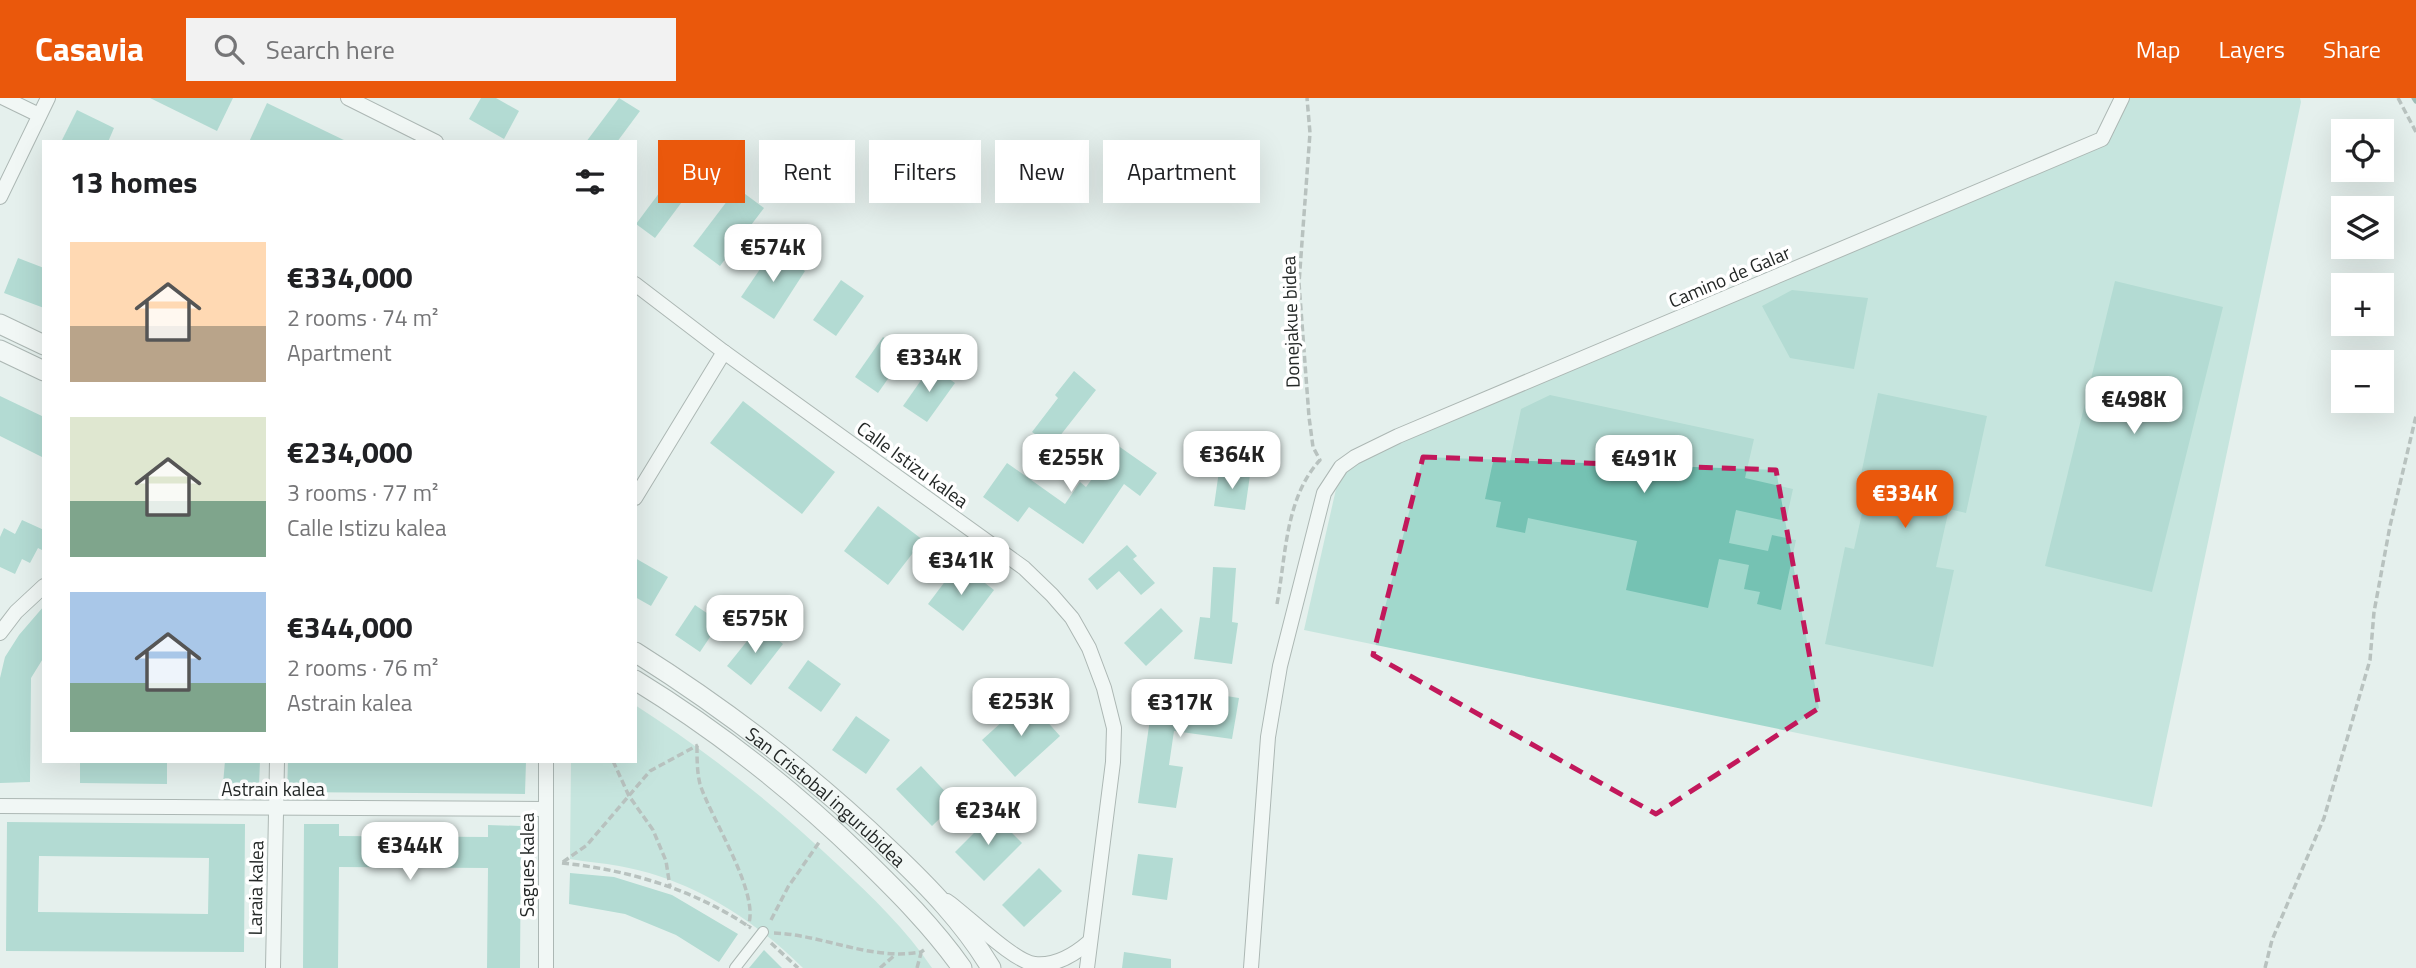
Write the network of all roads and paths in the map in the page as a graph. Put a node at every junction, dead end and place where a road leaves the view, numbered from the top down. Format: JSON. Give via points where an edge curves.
{"nodes":[{"id":1,"x":4,"y":98,"type":"edge"},
{"id":2,"x":48,"y":98,"type":"edge"},
{"id":3,"x":348,"y":98,"type":"edge"},
{"id":4,"x":1307,"y":98,"type":"edge"},
{"id":5,"x":2122,"y":98,"type":"edge"},
{"id":6,"x":2398,"y":98,"type":"edge"},
{"id":7,"x":39,"y":115,"type":"junction"},
{"id":8,"x":2416,"y":132,"type":"edge"},
{"id":9,"x":432,"y":140,"type":"edge"},
{"id":10,"x":0,"y":197,"type":"edge"},
{"id":11,"x":637,"y":286,"type":"edge"},
{"id":12,"x":0,"y":324,"type":"edge"},
{"id":13,"x":42,"y":344,"type":"edge"},
{"id":14,"x":0,"y":350,"type":"edge"},
{"id":15,"x":724,"y":352,"type":"junction"},
{"id":16,"x":42,"y":370,"type":"edge"},
{"id":17,"x":2416,"y":416,"type":"edge"},
{"id":18,"x":1320,"y":460,"type":"dead end"},
{"id":19,"x":637,"y":495,"type":"edge"},
{"id":20,"x":42,"y":588,"type":"edge"},
{"id":21,"x":0,"y":634,"type":"edge"},
{"id":22,"x":637,"y":653,"type":"edge"},
{"id":23,"x":637,"y":681,"type":"edge"},
{"id":24,"x":277,"y":763,"type":"edge"},
{"id":25,"x":546,"y":763,"type":"edge"},
{"id":26,"x":614,"y":763,"type":"edge"},
{"id":27,"x":629,"y":796,"type":"junction"},
{"id":28,"x":0,"y":806,"type":"edge"},
{"id":29,"x":276,"y":808,"type":"junction"},
{"id":30,"x":545,"y":809,"type":"junction"},
{"id":31,"x":821,"y":839,"type":"dead end"},
{"id":32,"x":670,"y":887,"type":"junction"},
{"id":33,"x":932,"y":890,"type":"junction"},
{"id":34,"x":748,"y":926,"type":"junction"},
{"id":35,"x":762,"y":933,"type":"junction"},
{"id":36,"x":1089,"y":942,"type":"junction"},
{"id":37,"x":895,"y":955,"type":"junction"},
{"id":38,"x":273,"y":968,"type":"edge"},
{"id":39,"x":546,"y":968,"type":"edge"},
{"id":40,"x":735,"y":968,"type":"edge"},
{"id":41,"x":798,"y":968,"type":"edge"},
{"id":42,"x":880,"y":968,"type":"edge"},
{"id":43,"x":917,"y":968,"type":"edge"},
{"id":44,"x":962,"y":968,"type":"edge"},
{"id":45,"x":991,"y":968,"type":"edge"},
{"id":46,"x":1087,"y":968,"type":"edge"},
{"id":47,"x":1251,"y":968,"type":"edge"},
{"id":48,"x":2265,"y":968,"type":"edge"}],
"edges":[{"from":1,"to":7,"type":"street"},
{"from":2,"to":7,"type":"street"},
{"from":3,"to":9,"type":"street"},
{"from":4,"to":18,"type":"path","name":"Donejakue bidea","via":[[1310,133],[1299,283],[1309,417],[1313,447]]},
{"from":5,"to":47,"type":"street","name":"Camino de Galar","via":[[2102,139],[1398,436],[1355,457],[1334,475],[1324,493],[1280,666],[1268,737]]},
{"from":6,"to":8,"type":"path"},
{"from":7,"to":10,"type":"street"},
{"from":11,"to":15,"type":"street","name":"Calle Istizu kalea"},
{"from":12,"to":13,"type":"street"},
{"from":14,"to":16,"type":"street"},
{"from":15,"to":19,"type":"street"},
{"from":15,"to":36,"type":"street","name":"Calle Istizu kalea","via":[[1024,568],[1072,618],[1089,648],[1114,728]]},
{"from":17,"to":48,"type":"path","via":[[2390,526],[2370,660],[2324,818],[2272,940]]},
{"from":20,"to":21,"type":"street"},
{"from":22,"to":33,"type":"street","name":"San Cristobal ingurubidea","via":[[712,702],[800,770]]},
{"from":23,"to":44,"type":"street","name":"San Cristobal ingurubidea","via":[[704,724],[832,828],[908,902]]},
{"from":24,"to":29,"type":"street","name":"Laraia kalea"},
{"from":25,"to":30,"type":"street","name":"Sagues kalea"},
{"from":26,"to":27,"type":"path"},
{"from":27,"to":32,"type":"path","via":[[653,830],[666,860]]},
{"from":27,"to":32,"type":"path","via":[[587,845],[562,863],[646,877]]},
{"from":27,"to":34,"type":"path","via":[[650,771],[697,746],[701,786],[740,873],[750,912]]},
{"from":28,"to":29,"type":"street","name":"Astrain kalea"},
{"from":29,"to":30,"type":"street","name":"Astrain kalea"},
{"from":29,"to":38,"type":"street","name":"Laraia kalea"},
{"from":30,"to":39,"type":"street","name":"Sagues kalea"},
{"from":31,"to":35,"type":"path"},
{"from":32,"to":34,"type":"path"},
{"from":33,"to":36,"type":"street","via":[[1019,959],[1034,964],[1062,960]]},
{"from":33,"to":45,"type":"street","name":"San Cristobal ingurubidea","via":[[961,922]]},
{"from":34,"to":35,"type":"path"},
{"from":35,"to":37,"type":"path"},
{"from":35,"to":40,"type":"street"},
{"from":35,"to":41,"type":"path"},
{"from":36,"to":46,"type":"street","name":"Calle Istizu kalea"},
{"from":37,"to":42,"type":"path"},
{"from":37,"to":43,"type":"path","via":[[921,953]]}]}
